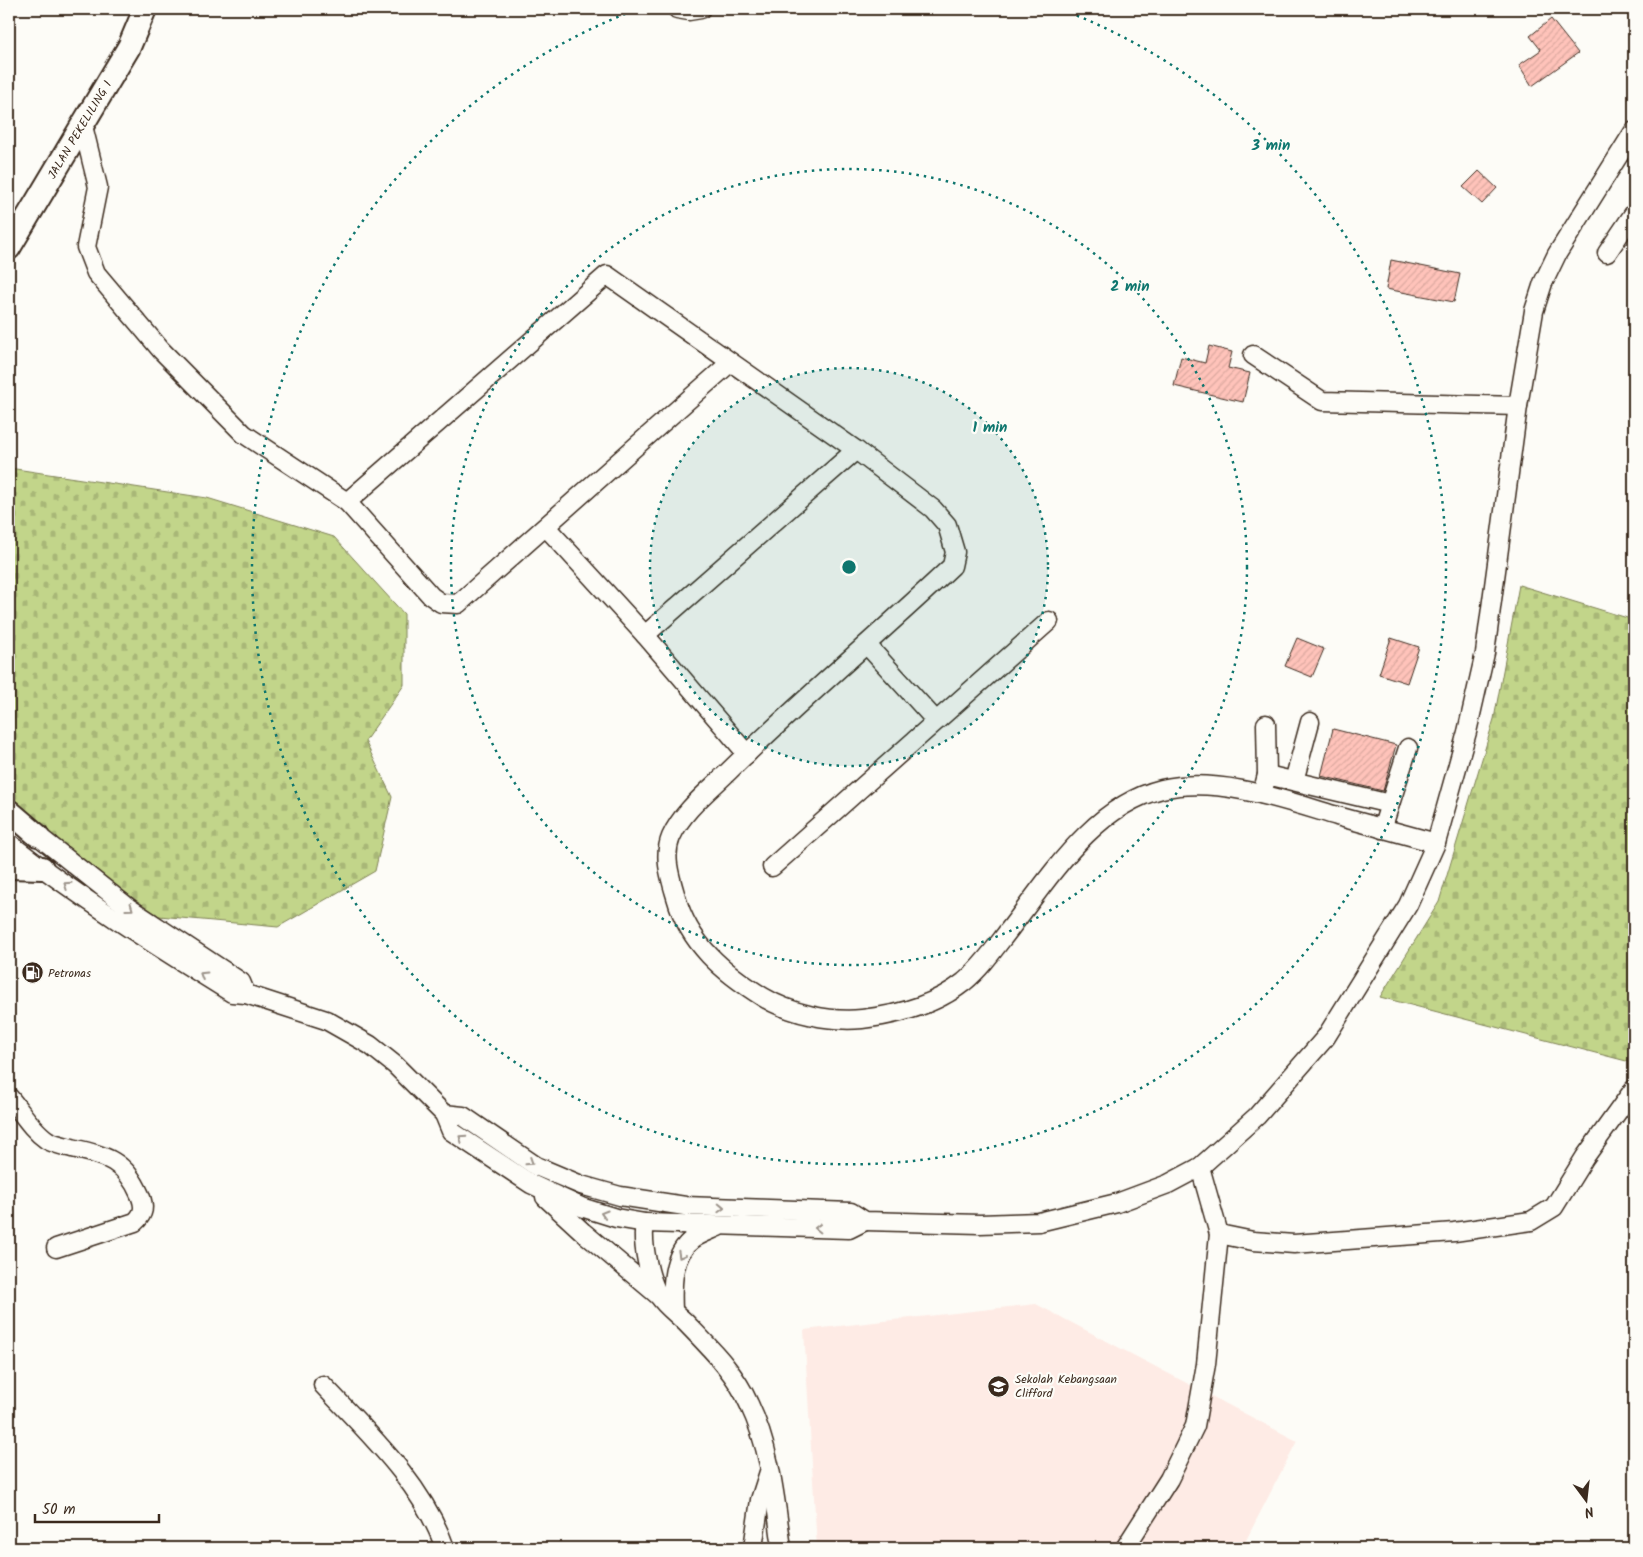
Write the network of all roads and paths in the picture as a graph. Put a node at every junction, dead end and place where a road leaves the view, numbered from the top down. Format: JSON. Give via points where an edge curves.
{"nodes":[{"id":1,"x":145,"y":9,"type":"edge"},
{"id":2,"x":677,"y":9,"type":"edge"},
{"id":3,"x":701,"y":9,"type":"edge"},
{"id":4,"x":84,"y":126,"type":"junction"},
{"id":5,"x":1634,"y":131,"type":"edge"},
{"id":6,"x":1634,"y":213,"type":"edge"},
{"id":7,"x":9,"y":248,"type":"edge"},
{"id":8,"x":1607,"y":254,"type":"dead end"},
{"id":9,"x":1253,"y":355,"type":"dead end"},
{"id":10,"x":730,"y":362,"type":"junction"},
{"id":11,"x":1518,"y":406,"type":"junction"},
{"id":12,"x":856,"y":450,"type":"junction"},
{"id":13,"x":347,"y":502,"type":"junction"},
{"id":14,"x":546,"y":527,"type":"junction"},
{"id":15,"x":1049,"y":621,"type":"dead end"},
{"id":16,"x":645,"y":635,"type":"junction"},
{"id":17,"x":867,"y":645,"type":"junction"},
{"id":18,"x":936,"y":721,"type":"junction"},
{"id":19,"x":1310,"y":722,"type":"dead end"},
{"id":20,"x":1266,"y":724,"type":"dead end"},
{"id":21,"x":1408,"y":748,"type":"dead end"},
{"id":22,"x":747,"y":754,"type":"junction"},
{"id":23,"x":1267,"y":775,"type":"junction"},
{"id":24,"x":1294,"y":782,"type":"junction"},
{"id":25,"x":1262,"y":794,"type":"junction"},
{"id":26,"x":1390,"y":804,"type":"junction"},
{"id":27,"x":9,"y":811,"type":"edge"},
{"id":28,"x":1382,"y":829,"type":"junction"},
{"id":29,"x":9,"y":830,"type":"edge"},
{"id":30,"x":37,"y":835,"type":"junction"},
{"id":31,"x":9,"y":843,"type":"edge"},
{"id":32,"x":1436,"y":843,"type":"junction"},
{"id":33,"x":9,"y":867,"type":"edge"},
{"id":34,"x":772,"y":867,"type":"dead end"},
{"id":35,"x":42,"y":868,"type":"junction"},
{"id":36,"x":246,"y":994,"type":"junction"},
{"id":37,"x":1634,"y":1089,"type":"edge"},
{"id":38,"x":9,"y":1097,"type":"edge"},
{"id":39,"x":444,"y":1114,"type":"junction"},
{"id":40,"x":1200,"y":1167,"type":"junction"},
{"id":41,"x":531,"y":1184,"type":"junction"},
{"id":42,"x":620,"y":1196,"type":"junction"},
{"id":43,"x":685,"y":1206,"type":"junction"},
{"id":44,"x":865,"y":1221,"type":"junction"},
{"id":45,"x":645,"y":1223,"type":"junction"},
{"id":46,"x":718,"y":1226,"type":"junction"},
{"id":47,"x":1219,"y":1234,"type":"junction"},
{"id":48,"x":56,"y":1248,"type":"dead end"},
{"id":49,"x":659,"y":1296,"type":"junction"},
{"id":50,"x":673,"y":1310,"type":"junction"},
{"id":51,"x":323,"y":1385,"type":"dead end"},
{"id":52,"x":770,"y":1466,"type":"junction"},
{"id":53,"x":445,"y":1548,"type":"edge"},
{"id":54,"x":753,"y":1548,"type":"edge"},
{"id":55,"x":782,"y":1548,"type":"edge"},
{"id":56,"x":1125,"y":1548,"type":"edge"}],
"edges":[{"from":1,"to":4,"type":"main road","name":"JALAN PEKELILING 1","via":[[129,48]]},
{"from":2,"to":3,"type":"street"},
{"from":4,"to":7,"type":"main road","name":"JALAN PEKELILING 1"},
{"from":4,"to":13,"type":"street","via":[[98,186],[86,247],[96,273],[161,350],[244,434]]},
{"from":5,"to":11,"type":"street","via":[[1543,283],[1534,311]]},
{"from":6,"to":8,"type":"street"},
{"from":9,"to":11,"type":"street","via":[[1322,401]]},
{"from":10,"to":12,"type":"street"},
{"from":10,"to":13,"type":"street","via":[[607,275]]},
{"from":10,"to":14,"type":"street"},
{"from":11,"to":32,"type":"street","via":[[1485,653]]},
{"from":12,"to":16,"type":"street"},
{"from":12,"to":17,"type":"street","via":[[933,509],[947,525],[955,552],[952,566]]},
{"from":13,"to":14,"type":"street","via":[[431,596],[441,603],[464,601]]},
{"from":14,"to":16,"type":"street"},
{"from":15,"to":18,"type":"street"},
{"from":16,"to":22,"type":"street"},
{"from":17,"to":18,"type":"street"},
{"from":17,"to":22,"type":"street"},
{"from":18,"to":34,"type":"street"},
{"from":19,"to":24,"type":"street"},
{"from":20,"to":23,"type":"street"},
{"from":21,"to":26,"type":"street"},
{"from":22,"to":25,"type":"street","via":[[678,823],[670,840],[666,854],[679,910],[692,935],[713,961],[738,982],[774,1004],[813,1016],[852,1020],[886,1017],[914,1009],[963,982],[985,962],[1068,853],[1118,809],[1164,789],[1189,786]]},
{"from":23,"to":24,"type":"street"},
{"from":23,"to":25,"type":"street"},
{"from":24,"to":26,"type":"street"},
{"from":25,"to":28,"type":"street"},
{"from":26,"to":28,"type":"street"},
{"from":27,"to":30,"type":"main road"},
{"from":28,"to":32,"type":"street"},
{"from":29,"to":30,"type":"main road"},
{"from":30,"to":36,"type":"street","one_way":true,"via":[[129,908],[241,982]]},
{"from":31,"to":35,"type":"street"},
{"from":32,"to":40,"type":"street","via":[[1408,904],[1326,1037],[1257,1116]]},
{"from":33,"to":35,"type":"main road"},
{"from":36,"to":35,"type":"street","one_way":true,"via":[[232,993],[159,948]]},
{"from":36,"to":39,"type":"street","via":[[326,1020],[370,1045],[396,1065]]},
{"from":37,"to":47,"type":"street","via":[[1554,1207],[1531,1221],[1454,1232],[1294,1244]]},
{"from":38,"to":48,"type":"street","via":[[48,1141],[114,1160],[136,1185],[142,1198],[142,1215],[135,1222]]},
{"from":41,"to":39,"type":"street","one_way":true,"via":[[451,1131]]},
{"from":39,"to":42,"type":"street","one_way":true,"via":[[463,1116],[536,1166],[581,1185]]},
{"from":40,"to":44,"type":"street","via":[[1117,1204],[1039,1222]]},
{"from":40,"to":47,"type":"street"},
{"from":45,"to":41,"type":"street","one_way":true,"via":[[581,1207]]},
{"from":41,"to":49,"type":"street"},
{"from":42,"to":43,"type":"street"},
{"from":42,"to":45,"type":"street"},
{"from":43,"to":44,"type":"street","one_way":true,"via":[[851,1212]]},
{"from":43,"to":45,"type":"street"},
{"from":44,"to":46,"type":"street","one_way":true,"via":[[850,1229]]},
{"from":45,"to":46,"type":"street"},
{"from":45,"to":49,"type":"street","via":[[643,1247]]},
{"from":46,"to":50,"type":"street","one_way":true,"via":[[691,1240],[676,1263],[672,1286]]},
{"from":47,"to":56,"type":"street","via":[[1206,1364],[1195,1426],[1169,1479]]},
{"from":49,"to":50,"type":"street"},
{"from":50,"to":52,"type":"street","via":[[733,1375],[749,1402]]},
{"from":51,"to":53,"type":"street","via":[[370,1434],[411,1485]]},
{"from":52,"to":54,"type":"street","via":[[760,1500]]},
{"from":52,"to":55,"type":"street"}]}
